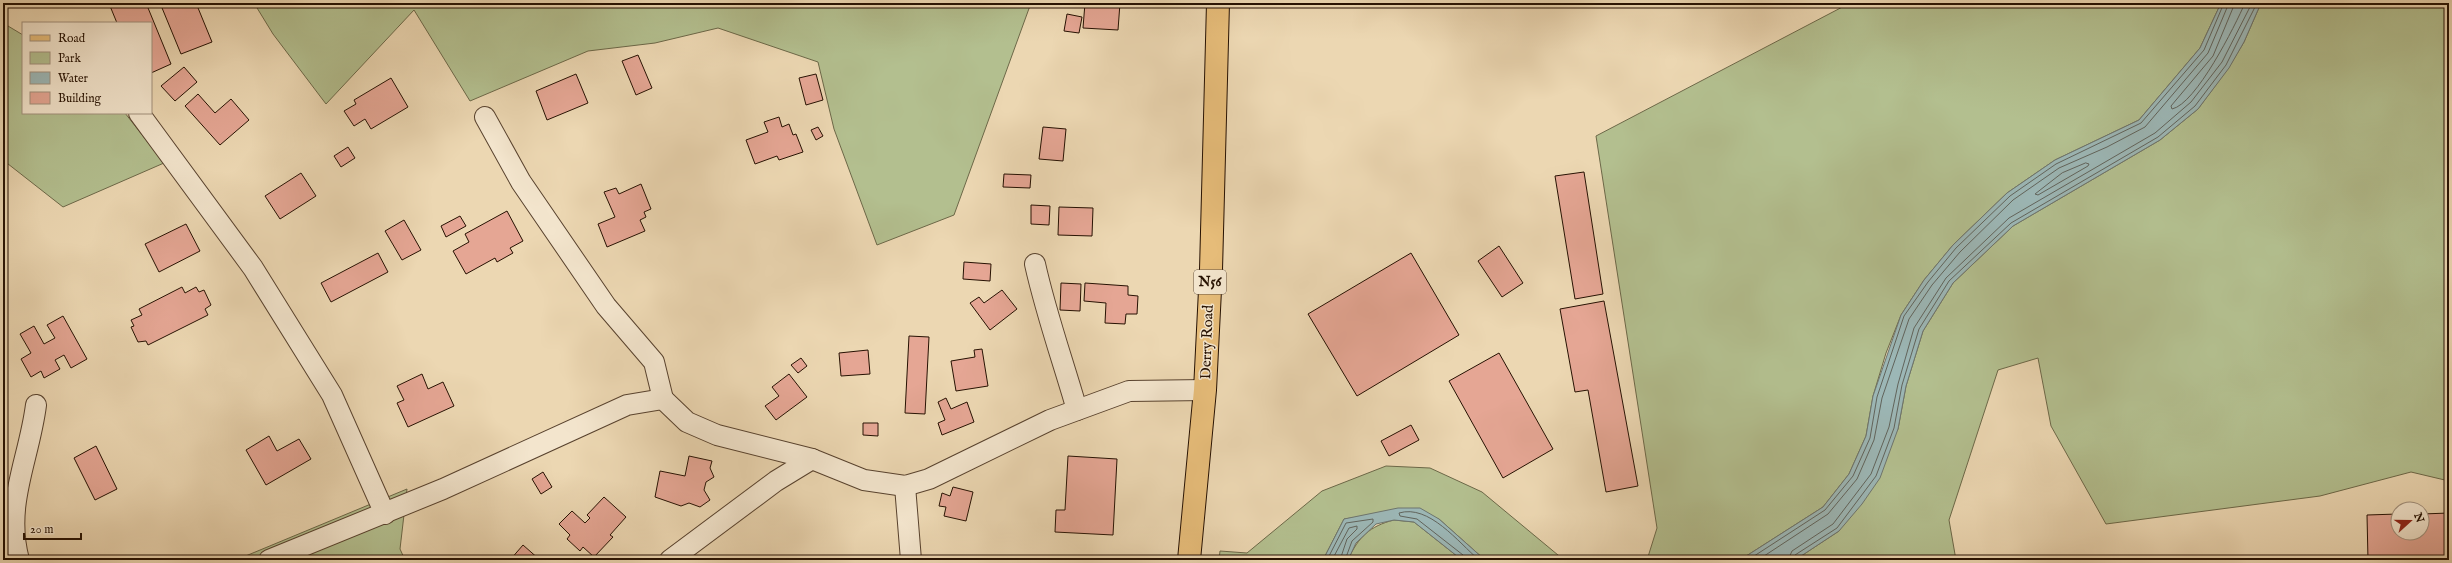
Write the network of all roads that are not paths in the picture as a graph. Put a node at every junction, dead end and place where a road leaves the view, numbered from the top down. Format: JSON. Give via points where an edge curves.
{"nodes":[{"id":1,"x":1218,"y":3,"type":"edge"},
{"id":2,"x":140,"y":114,"type":"edge"},
{"id":3,"x":485,"y":117,"type":"dead end"},
{"id":4,"x":1035,"y":264,"type":"dead end"},
{"id":5,"x":1205,"y":390,"type":"junction"},
{"id":6,"x":663,"y":399,"type":"junction"},
{"id":7,"x":36,"y":405,"type":"dead end"},
{"id":8,"x":1077,"y":410,"type":"junction"},
{"id":9,"x":812,"y":459,"type":"junction"},
{"id":10,"x":905,"y":486,"type":"junction"},
{"id":11,"x":385,"y":514,"type":"junction"},
{"id":12,"x":19,"y":560,"type":"edge"},
{"id":13,"x":269,"y":560,"type":"edge"},
{"id":14,"x":670,"y":560,"type":"edge"},
{"id":15,"x":911,"y":560,"type":"edge"},
{"id":16,"x":1189,"y":560,"type":"edge"}],
"edges":[{"from":1,"to":5,"type":"main road","name":"Derry Road","number":"N56"},
{"from":2,"to":11,"type":"street","via":[[253,268],[332,395]]},
{"from":3,"to":6,"type":"street","via":[[521,182],[606,306],[654,362]]},
{"from":4,"to":8,"type":"street","via":[[1047,317]]},
{"from":5,"to":8,"type":"street","via":[[1129,391]]},
{"from":5,"to":16,"type":"main road","name":"Derry Road","number":"N56"},
{"from":6,"to":9,"type":"street","via":[[687,422],[717,434]]},
{"from":6,"to":11,"type":"street","via":[[627,405]]},
{"from":7,"to":12,"type":"street","via":[[14,502]]},
{"from":8,"to":10,"type":"street","via":[[1002,442],[929,479]]},
{"from":9,"to":10,"type":"street","via":[[864,480]]},
{"from":9,"to":14,"type":"street","via":[[776,481]]},
{"from":10,"to":15,"type":"street"},
{"from":11,"to":13,"type":"street"}]}
